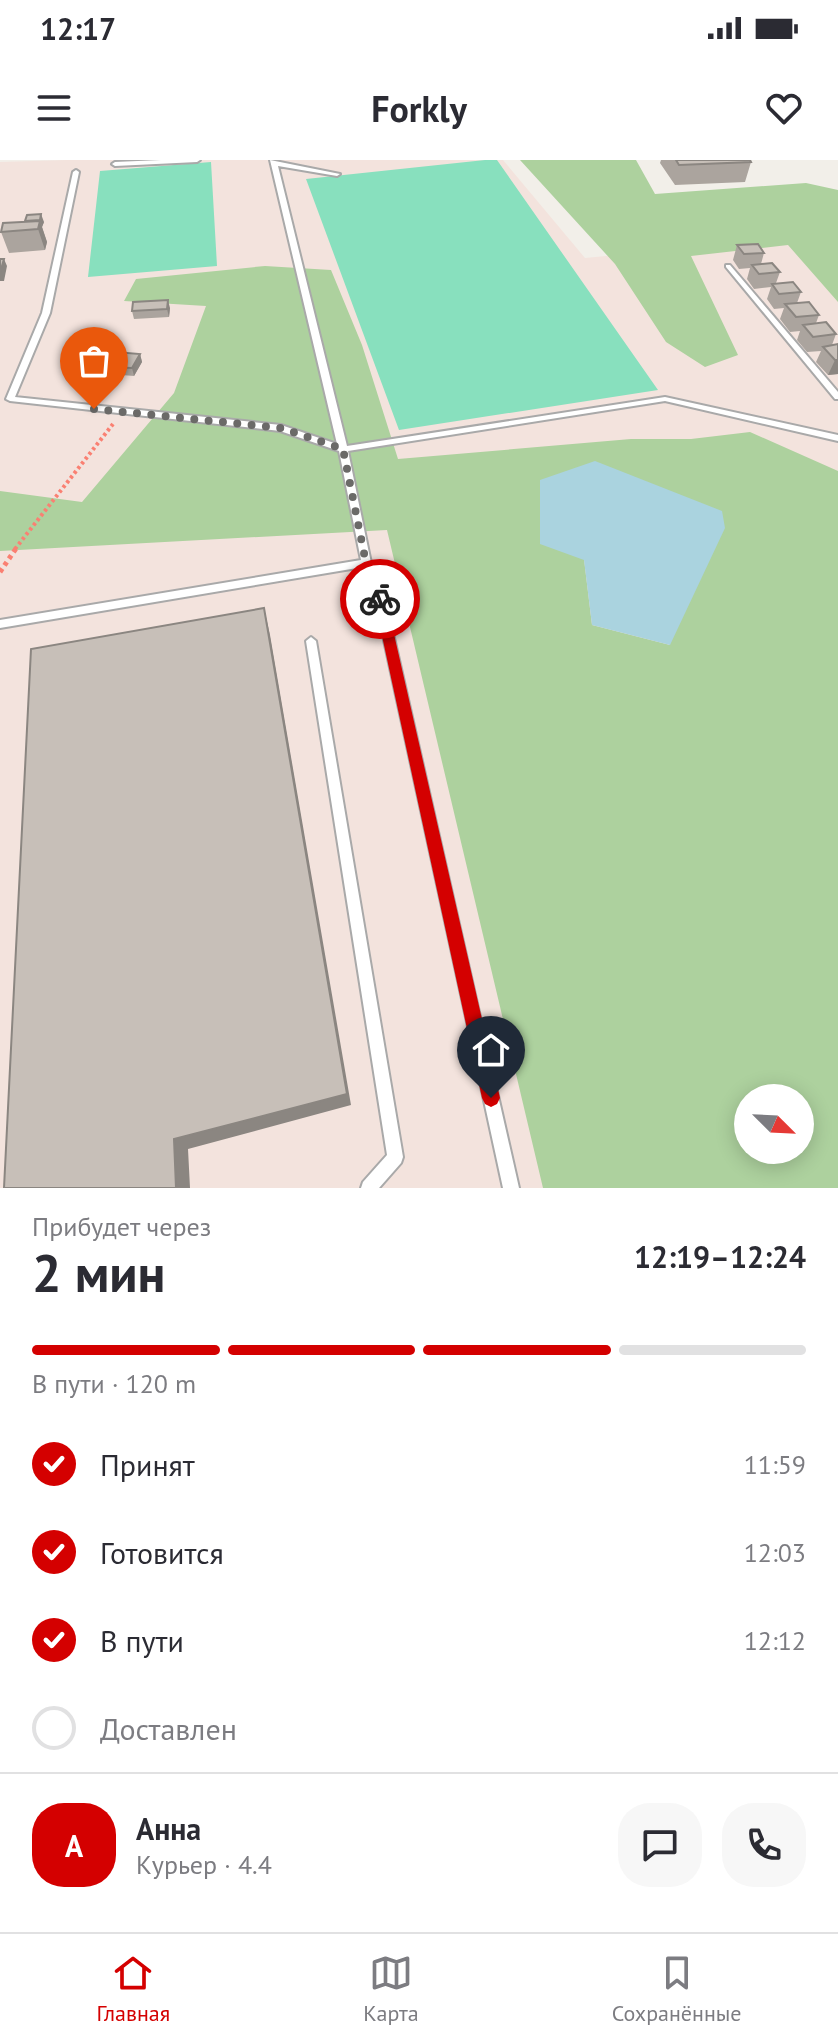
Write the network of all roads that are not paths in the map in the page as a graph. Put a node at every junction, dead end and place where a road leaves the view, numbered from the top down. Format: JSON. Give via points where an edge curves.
{"nodes":[{"id":1,"x":197,"y":160,"type":"edge"},
{"id":2,"x":273,"y":162,"type":"edge"},
{"id":3,"x":115,"y":164,"type":"dead end"},
{"id":4,"x":76,"y":172,"type":"dead end"},
{"id":5,"x":337,"y":174,"type":"dead end"},
{"id":6,"x":728,"y":266,"type":"dead end"},
{"id":7,"x":838,"y":397,"type":"edge"},
{"id":8,"x":838,"y":438,"type":"edge"},
{"id":9,"x":343,"y":449,"type":"junction"},
{"id":10,"x":366,"y":563,"type":"junction"},
{"id":11,"x":0,"y":624,"type":"edge"},
{"id":12,"x":311,"y":641,"type":"dead end"},
{"id":13,"x":369,"y":1188,"type":"edge"},
{"id":14,"x":511,"y":1188,"type":"edge"}],
"edges":[{"from":1,"to":3,"type":"lane"},
{"from":2,"to":5,"type":"lane"},
{"from":2,"to":9,"type":"lane"},
{"from":4,"to":9,"type":"lane","via":[[46,313],[10,399],[281,428]]},
{"from":6,"to":7,"type":"lane"},
{"from":8,"to":9,"type":"lane","via":[[665,399]]},
{"from":9,"to":10,"type":"lane"},
{"from":10,"to":11,"type":"lane"},
{"from":10,"to":14,"type":"lane","via":[[377,585]]},
{"from":12,"to":13,"type":"lane","via":[[395,1157]]}]}
